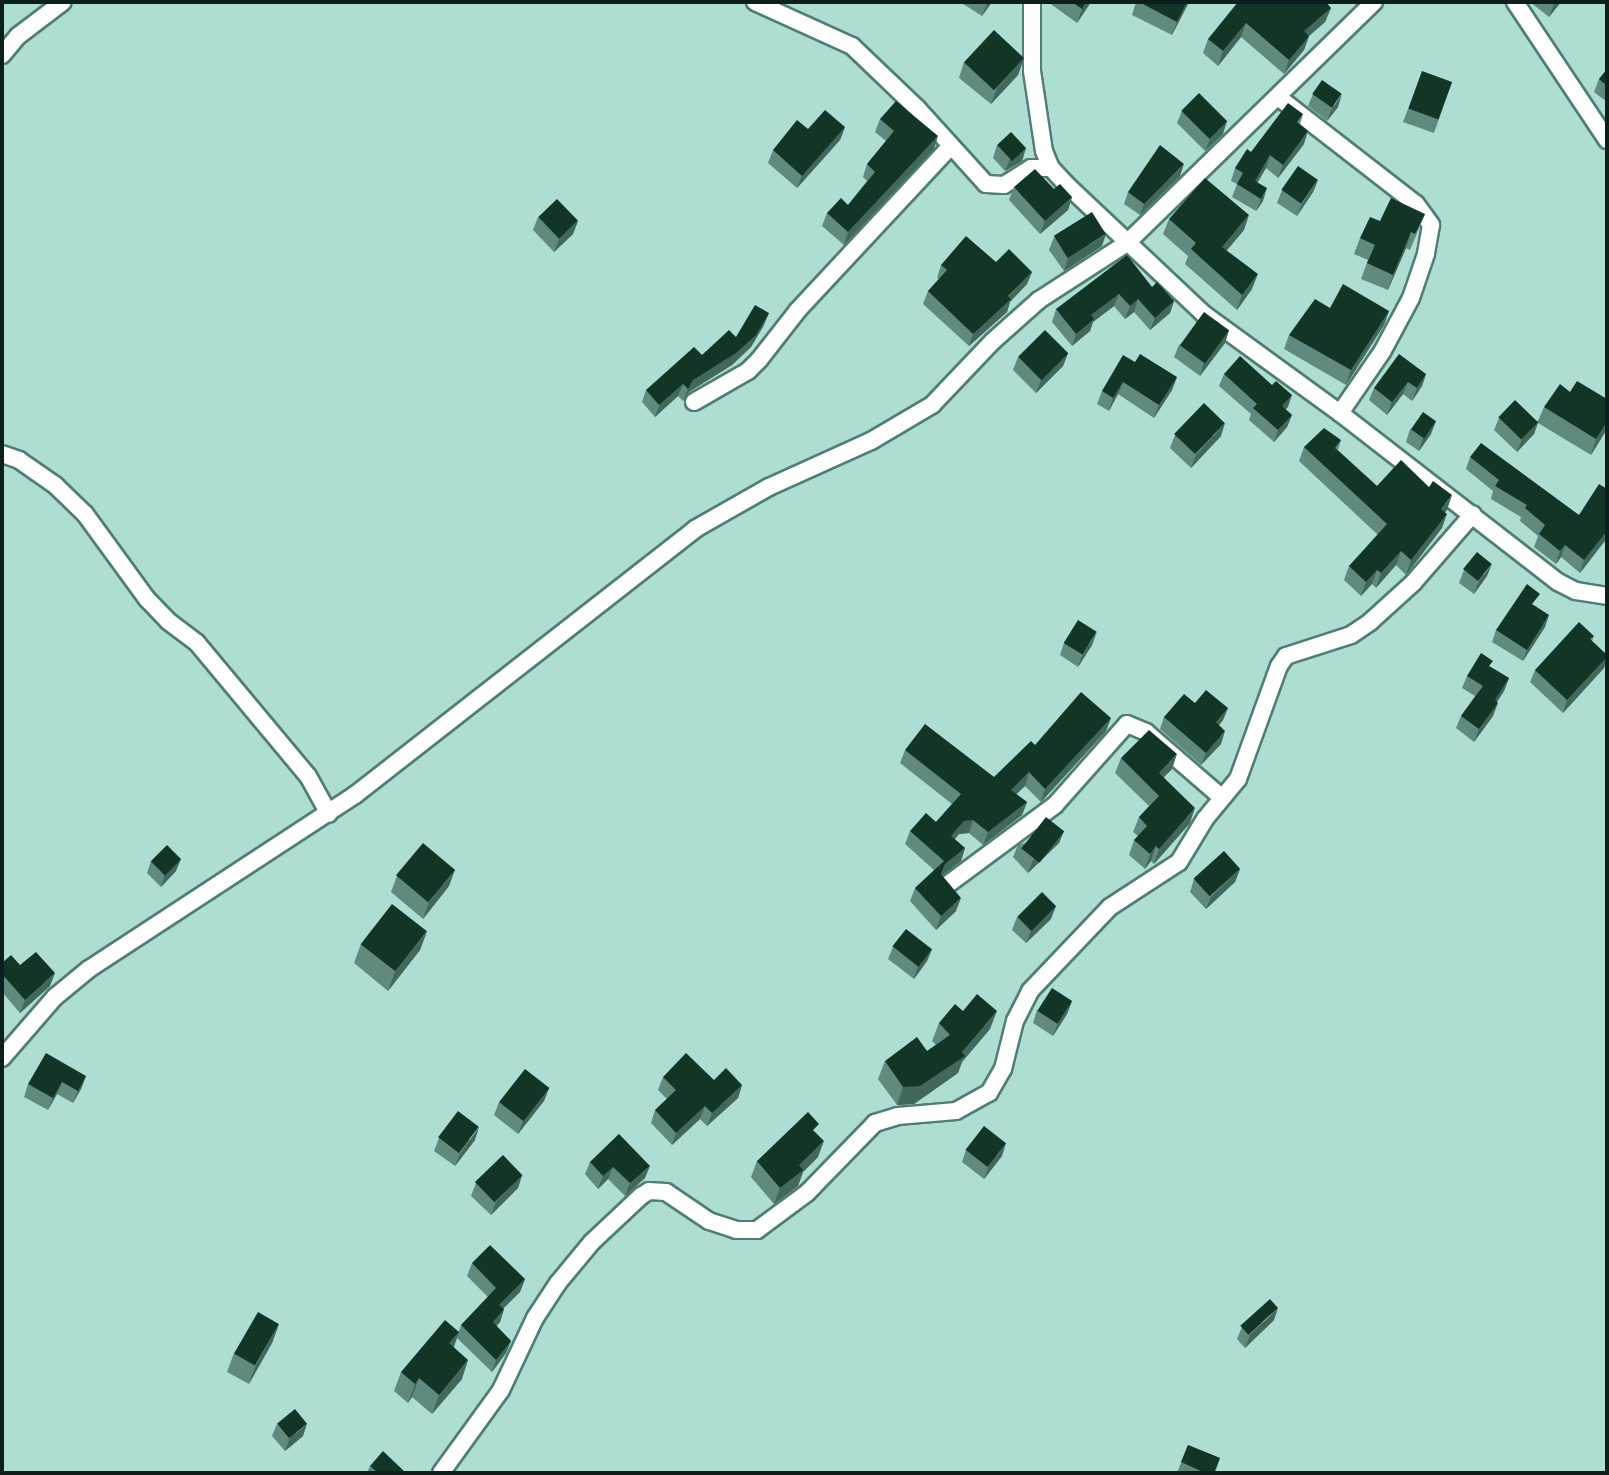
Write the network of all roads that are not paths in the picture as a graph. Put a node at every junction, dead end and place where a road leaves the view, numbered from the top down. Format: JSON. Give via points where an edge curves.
{"nodes":[{"id":1,"x":63,"y":2,"type":"edge"},
{"id":2,"x":755,"y":2,"type":"edge"},
{"id":3,"x":1032,"y":2,"type":"edge"},
{"id":4,"x":1374,"y":2,"type":"edge"},
{"id":5,"x":1515,"y":2,"type":"edge"},
{"id":6,"x":2,"y":55,"type":"edge"},
{"id":7,"x":1278,"y":97,"type":"junction"},
{"id":8,"x":1607,"y":140,"type":"edge"},
{"id":9,"x":950,"y":147,"type":"junction"},
{"id":10,"x":1051,"y":168,"type":"junction"},
{"id":11,"x":1127,"y":243,"type":"junction"},
{"id":12,"x":694,"y":402,"type":"dead end"},
{"id":13,"x":1340,"y":413,"type":"junction"},
{"id":14,"x":2,"y":454,"type":"edge"},
{"id":15,"x":1473,"y":514,"type":"junction"},
{"id":16,"x":1607,"y":596,"type":"edge"},
{"id":17,"x":1221,"y":797,"type":"junction"},
{"id":18,"x":329,"y":814,"type":"junction"},
{"id":19,"x":947,"y":885,"type":"edge"},
{"id":20,"x":2,"y":1058,"type":"edge"},
{"id":21,"x":446,"y":1471,"type":"edge"}],
"edges":[{"from":1,"to":6,"type":"street"},
{"from":2,"to":9,"type":"street","via":[[852,46]]},
{"from":3,"to":10,"type":"street","via":[[1032,71]]},
{"from":4,"to":7,"type":"street"},
{"from":5,"to":8,"type":"street"},
{"from":7,"to":11,"type":"street"},
{"from":7,"to":13,"type":"street","via":[[1416,204],[1431,225],[1411,298]]},
{"from":9,"to":10,"type":"street","via":[[977,178],[993,186],[1031,168]]},
{"from":9,"to":12,"type":"street","via":[[748,371]]},
{"from":10,"to":11,"type":"street"},
{"from":11,"to":13,"type":"street","via":[[1205,315]]},
{"from":11,"to":18,"type":"street","via":[[1039,300],[920,414],[695,529]]},
{"from":13,"to":15,"type":"street"},
{"from":14,"to":18,"type":"street","via":[[55,485],[85,514],[147,599],[197,643],[308,776]]},
{"from":15,"to":16,"type":"street","via":[[1558,582]]},
{"from":15,"to":17,"type":"street","via":[[1413,583],[1370,622],[1351,635],[1286,656],[1245,768]]},
{"from":17,"to":19,"type":"street","via":[[1146,732],[1127,724],[1055,805]]},
{"from":17,"to":21,"type":"street","via":[[1179,862],[1123,895],[1036,983],[1015,1021],[998,1080],[974,1103],[875,1123],[807,1193],[757,1230],[709,1221],[666,1192],[649,1191],[628,1206],[558,1283],[501,1390]]},
{"from":18,"to":20,"type":"street","via":[[89,969],[55,997]]}]}
